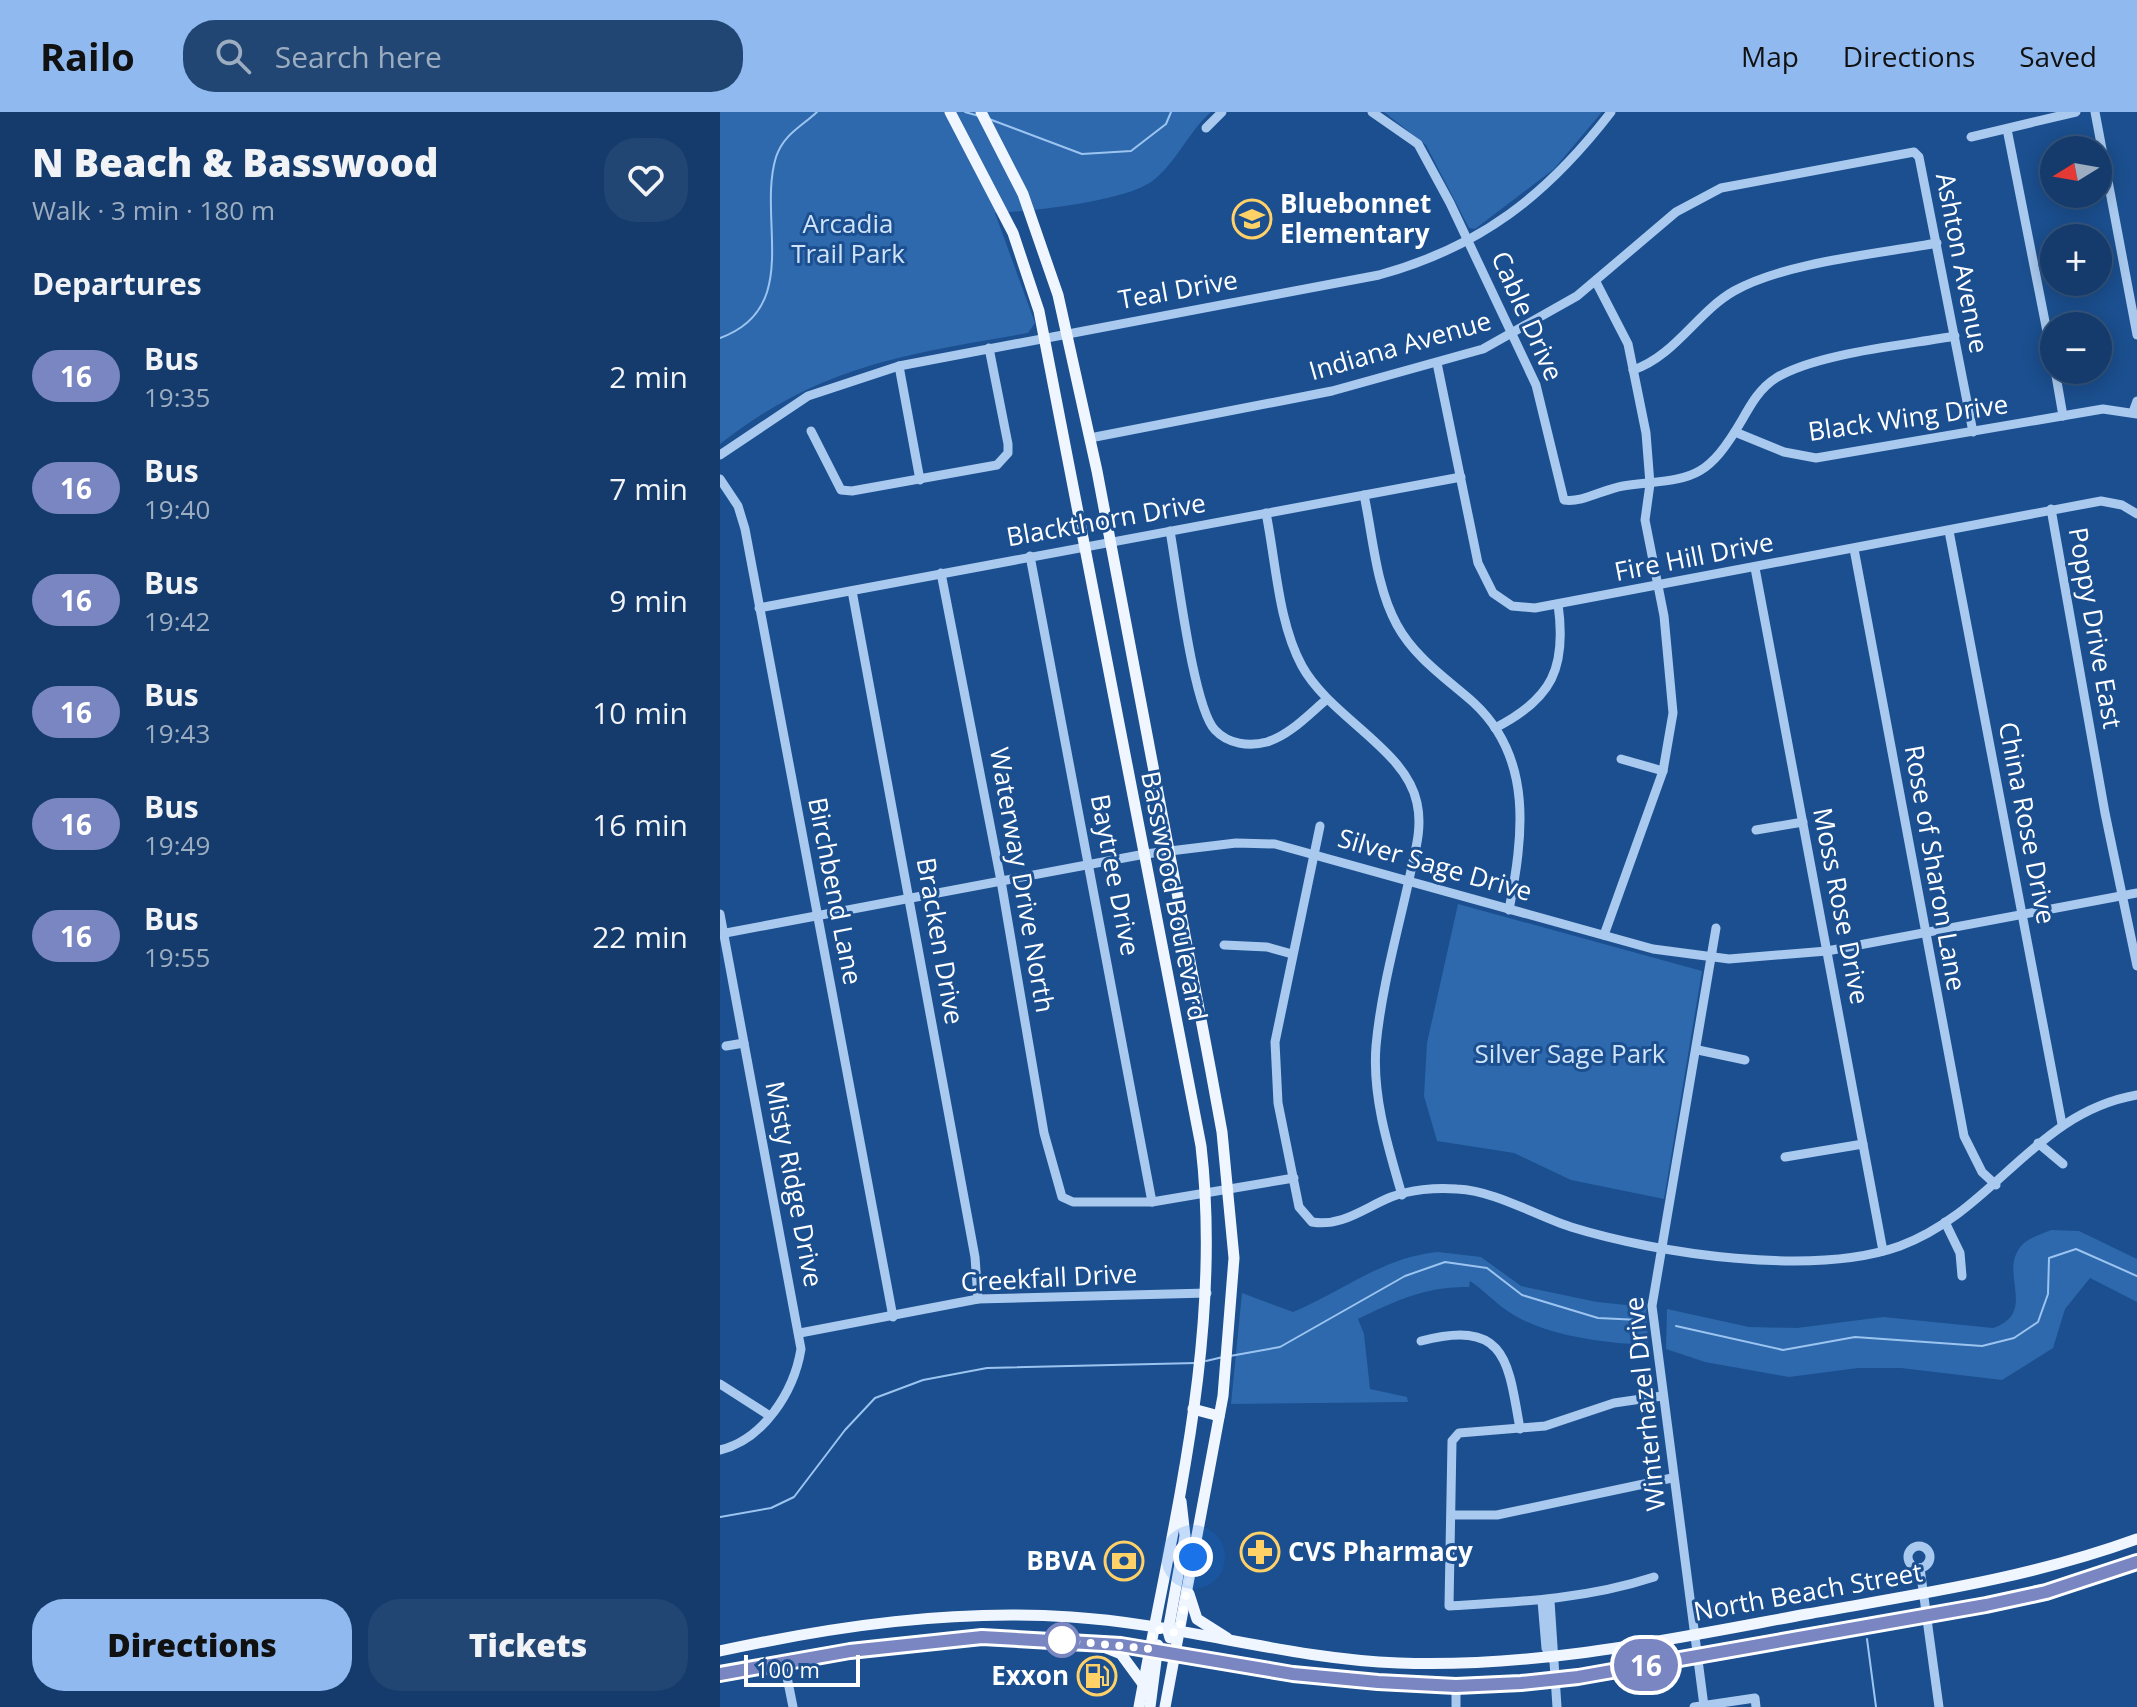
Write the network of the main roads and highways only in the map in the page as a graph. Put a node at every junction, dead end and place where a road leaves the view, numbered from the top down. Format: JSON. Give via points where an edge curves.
{"nodes":[{"id":1,"x":950,"y":112,"type":"edge"},
{"id":2,"x":981,"y":112,"type":"edge"},
{"id":3,"x":1193,"y":1409,"type":"junction"},
{"id":4,"x":1219,"y":1416,"type":"junction"},
{"id":5,"x":1179,"y":1488,"type":"junction"},
{"id":6,"x":2137,"y":1539,"type":"edge"},
{"id":7,"x":2090,"y":1555,"type":"junction"},
{"id":8,"x":2076,"y":1560,"type":"junction"},
{"id":9,"x":2137,"y":1562,"type":"edge"},
{"id":10,"x":2097,"y":1576,"type":"junction"},
{"id":11,"x":2083,"y":1581,"type":"junction"},
{"id":12,"x":1188,"y":1583,"type":"junction"},
{"id":13,"x":1020,"y":1615,"type":"junction"},
{"id":14,"x":1153,"y":1629,"type":"junction"},
{"id":15,"x":1173,"y":1632,"type":"junction"},
{"id":16,"x":1019,"y":1638,"type":"junction"},
{"id":17,"x":1090,"y":1641,"type":"junction"},
{"id":18,"x":1234,"y":1642,"type":"junction"},
{"id":19,"x":1155,"y":1650,"type":"junction"},
{"id":20,"x":720,"y":1651,"type":"edge"},
{"id":21,"x":1175,"y":1654,"type":"junction"},
{"id":22,"x":1385,"y":1662,"type":"junction"},
{"id":23,"x":720,"y":1674,"type":"edge"},
{"id":24,"x":1386,"y":1682,"type":"junction"},
{"id":25,"x":1143,"y":1685,"type":"junction"},
{"id":26,"x":1139,"y":1707,"type":"edge"},
{"id":27,"x":1150,"y":1707,"type":"edge"},
{"id":28,"x":1165,"y":1707,"type":"edge"}],
"edges":[{"from":1,"to":3,"type":"main road","name":"Basswood Boulevard","via":[[994,193],[1022,260],[1045,337],[1201,1146],[1207,1293]]},
{"from":2,"to":4,"type":"main road","name":"Basswood Boulevard","via":[[1023,194],[1067,332],[1222,1132],[1234,1258]]},
{"from":3,"to":4,"type":"main road"},
{"from":3,"to":5,"type":"main road","name":"Basswood Boulevard"},
{"from":4,"to":12,"type":"main road","name":"Basswood Boulevard"},
{"from":5,"to":14,"type":"main road","name":"Basswood Boulevard"},
{"from":5,"to":15,"type":"main road","via":[[1185,1536]]},
{"from":6,"to":7,"type":"main road","name":"North Beach Street"},
{"from":7,"to":8,"type":"main road","name":"North Beach Street"},
{"from":7,"to":10,"type":"main road"},
{"from":8,"to":11,"type":"main road"},
{"from":8,"to":22,"type":"main road","name":"North Beach Street","via":[[1923,1593],[1552,1659]]},
{"from":9,"to":10,"type":"main road","name":"North Beach Street"},
{"from":10,"to":11,"type":"main road","name":"North Beach Street"},
{"from":11,"to":24,"type":"main road","name":"North Beach Street","via":[[1926,1616],[1554,1681],[1456,1686]]},
{"from":12,"to":15,"type":"main road","name":"Basswood Boulevard"},
{"from":12,"to":18,"type":"main road","via":[[1197,1619]]},
{"from":13,"to":14,"type":"main road","name":"North Beach Street"},
{"from":13,"to":16,"type":"main road"},
{"from":13,"to":20,"type":"main road","name":"North Beach Street","via":[[893,1621]]},
{"from":14,"to":15,"type":"main road","name":"North Beach Street"},
{"from":14,"to":19,"type":"main road","name":"Basswood Boulevard"},
{"from":15,"to":18,"type":"main road","name":"North Beach Street"},
{"from":15,"to":21,"type":"main road","name":"Basswood Boulevard"},
{"from":16,"to":17,"type":"main road","name":"North Beach Street"},
{"from":16,"to":23,"type":"main road","name":"North Beach Street","via":[[892,1645]]},
{"from":17,"to":19,"type":"main road","name":"North Beach Street"},
{"from":17,"to":25,"type":"main road","via":[[1121,1654]]},
{"from":18,"to":22,"type":"main road","name":"North Beach Street"},
{"from":19,"to":21,"type":"main road","name":"North Beach Street"},
{"from":19,"to":25,"type":"main road","name":"Basswood Boulevard"},
{"from":19,"to":27,"type":"main road"},
{"from":21,"to":24,"type":"main road","name":"North Beach Street","via":[[1293,1674]]},
{"from":21,"to":28,"type":"main road","name":"Basswood Boulevard"},
{"from":22,"to":24,"type":"main road"},
{"from":25,"to":26,"type":"main road","name":"Basswood Boulevard"}]}
